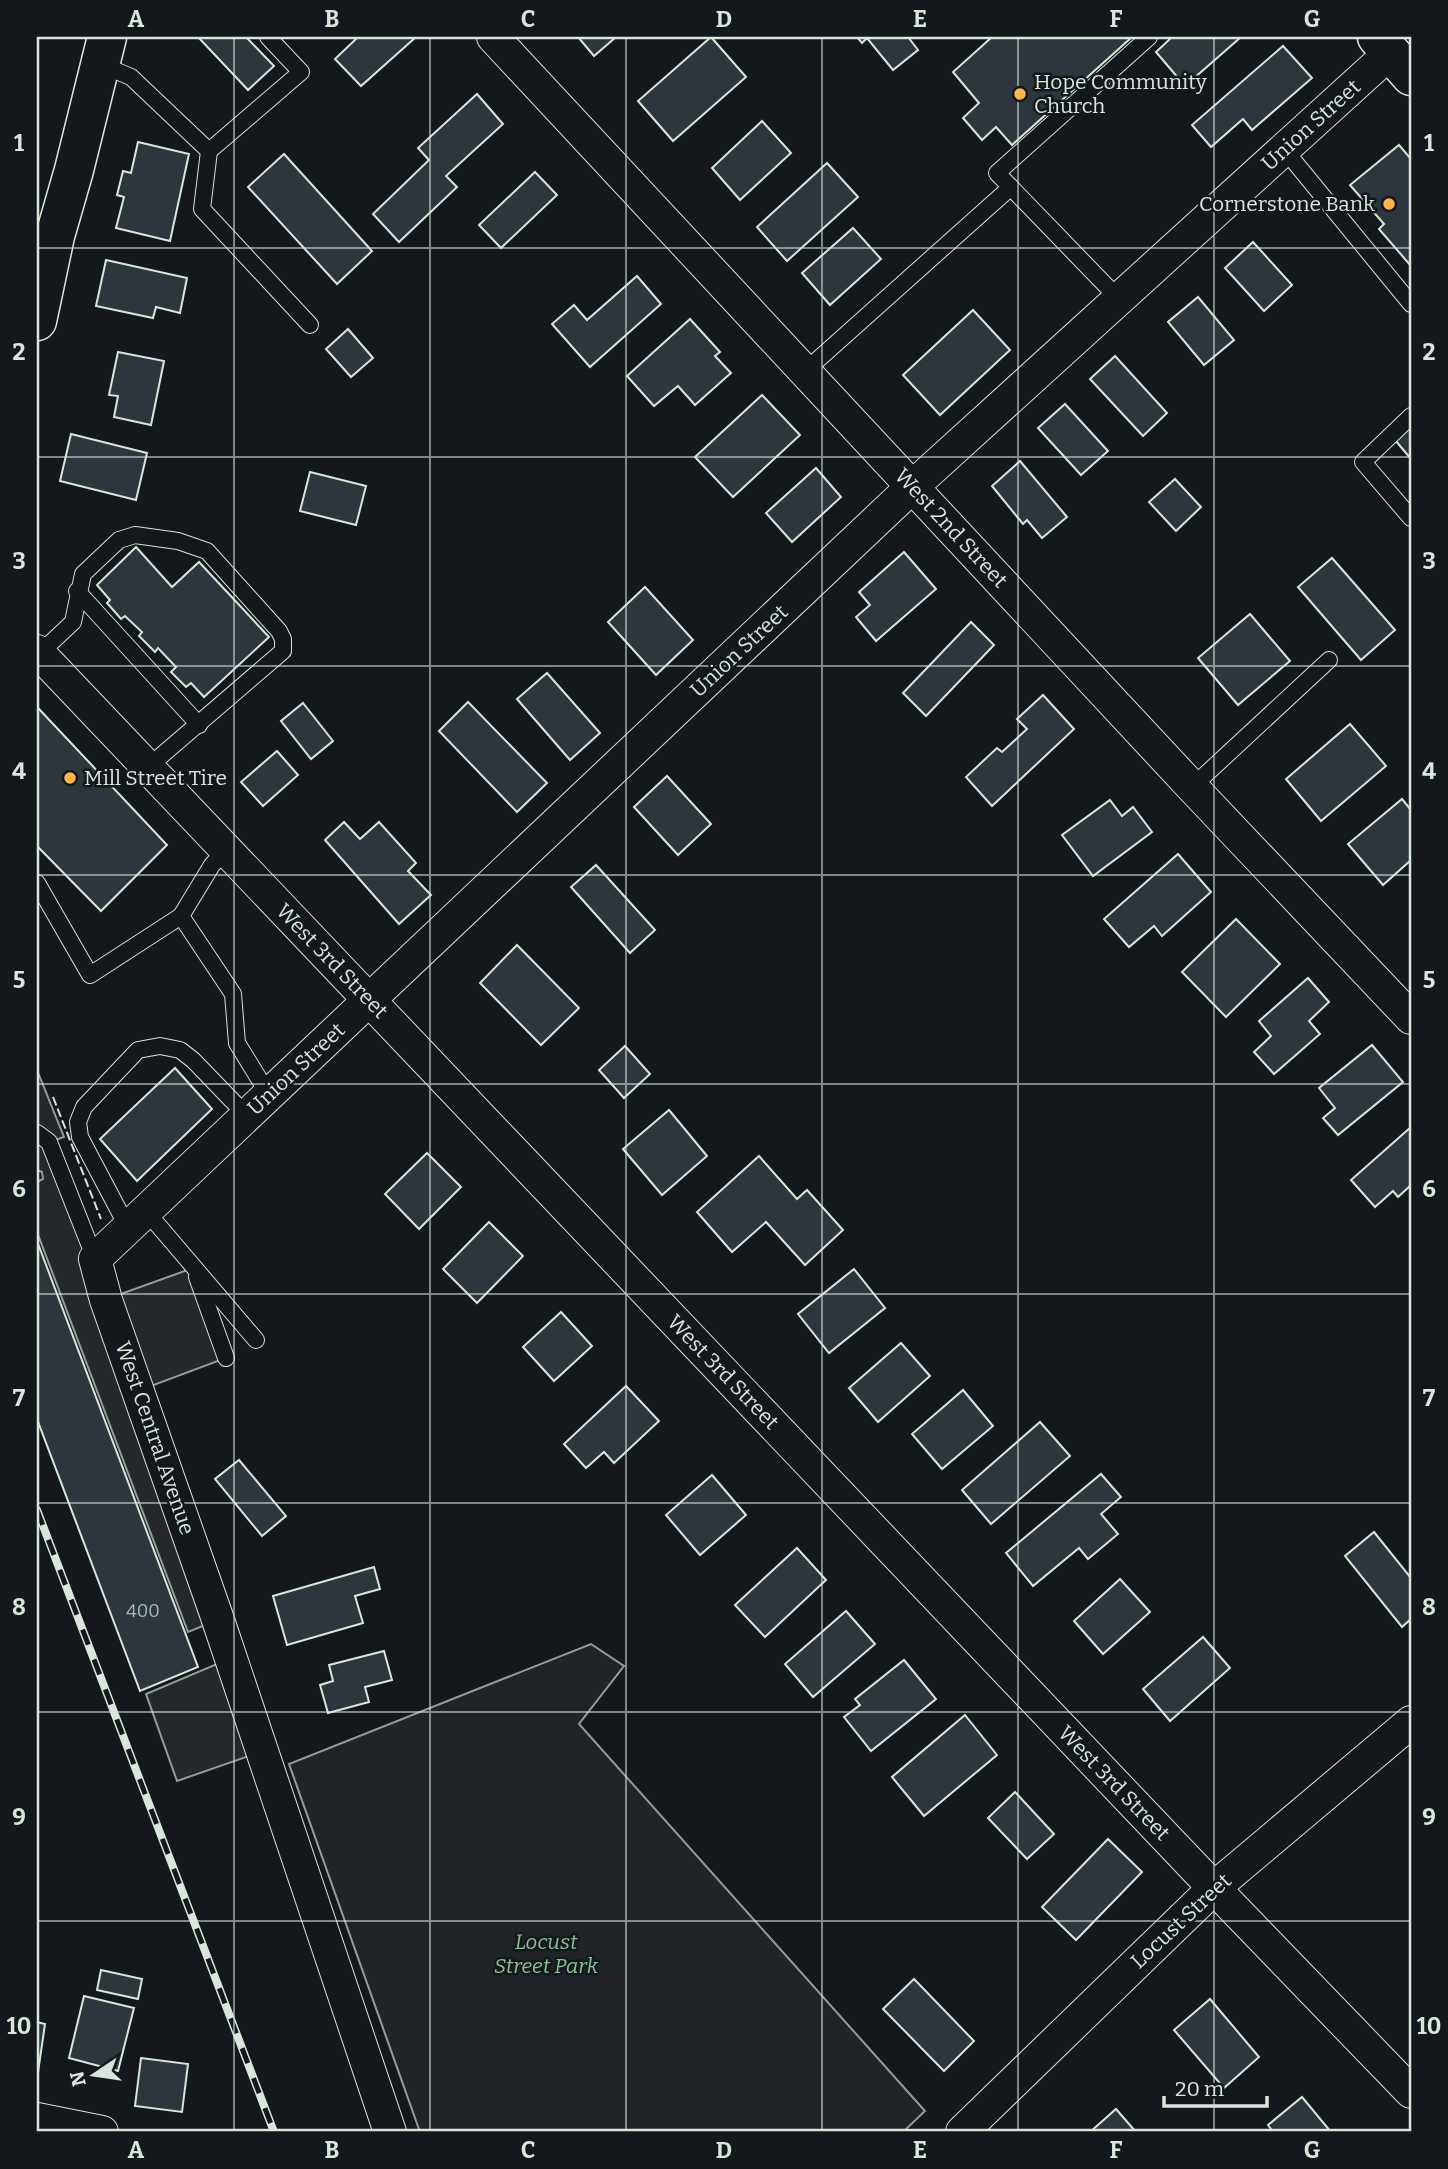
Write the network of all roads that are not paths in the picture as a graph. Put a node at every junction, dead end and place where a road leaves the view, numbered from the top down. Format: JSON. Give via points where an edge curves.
{"nodes":[{"id":1,"x":268,"y":37,"type":"edge"},
{"id":2,"x":494,"y":37,"type":"edge"},
{"id":3,"x":1149,"y":37,"type":"edge"},
{"id":4,"x":103,"y":50,"type":"edge"},
{"id":5,"x":1393,"y":55,"type":"edge"},
{"id":6,"x":1284,"y":149,"type":"junction"},
{"id":7,"x":209,"y":151,"type":"junction"},
{"id":8,"x":1010,"y":187,"type":"junction"},
{"id":9,"x":1119,"y":299,"type":"junction"},
{"id":10,"x":1411,"y":304,"type":"edge"},
{"id":11,"x":37,"y":321,"type":"edge"},
{"id":12,"x":310,"y":325,"type":"dead end"},
{"id":13,"x":804,"y":372,"type":"junction"},
{"id":14,"x":1411,"y":416,"type":"edge"},
{"id":15,"x":912,"y":486,"type":"junction"},
{"id":16,"x":1411,"y":518,"type":"edge"},
{"id":17,"x":77,"y":591,"type":"junction"},
{"id":18,"x":38,"y":652,"type":"edge"},
{"id":19,"x":1328,"y":660,"type":"dead end"},
{"id":20,"x":199,"y":725,"type":"junction"},
{"id":21,"x":148,"y":767,"type":"junction"},
{"id":22,"x":1192,"y":787,"type":"junction"},
{"id":23,"x":226,"y":850,"type":"junction"},
{"id":24,"x":37,"y":883,"type":"edge"},
{"id":25,"x":181,"y":916,"type":"junction"},
{"id":26,"x":369,"y":1000,"type":"junction"},
{"id":27,"x":1411,"y":1018,"type":"edge"},
{"id":28,"x":258,"y":1105,"type":"junction"},
{"id":29,"x":37,"y":1133,"type":"edge"},
{"id":30,"x":137,"y":1219,"type":"junction"},
{"id":31,"x":95,"y":1259,"type":"junction"},
{"id":32,"x":193,"y":1268,"type":"junction"},
{"id":33,"x":256,"y":1340,"type":"dead end"},
{"id":34,"x":226,"y":1358,"type":"dead end"},
{"id":35,"x":1411,"y":1723,"type":"edge"},
{"id":36,"x":1214,"y":1888,"type":"junction"},
{"id":37,"x":1411,"y":2092,"type":"edge"},
{"id":38,"x":37,"y":2119,"type":"edge"},
{"id":39,"x":102,"y":2132,"type":"edge"},
{"id":40,"x":390,"y":2132,"type":"edge"},
{"id":41,"x":962,"y":2132,"type":"edge"}],
"edges":[{"from":1,"to":7,"type":"lane","via":[[301,72]]},
{"from":2,"to":13,"type":"street","name":"West 2nd Street"},
{"from":3,"to":8,"type":"lane","via":[[997,173]]},
{"from":4,"to":7,"type":"lane"},
{"from":4,"to":11,"type":"main road"},
{"from":5,"to":6,"type":"street","name":"Union Street"},
{"from":6,"to":9,"type":"street","name":"Union Street"},
{"from":6,"to":10,"type":"lane"},
{"from":7,"to":12,"type":"lane","via":[[202,209]]},
{"from":8,"to":9,"type":"lane"},
{"from":8,"to":13,"type":"lane"},
{"from":9,"to":15,"type":"street","name":"Union Street"},
{"from":13,"to":15,"type":"street","name":"West 2nd Street"},
{"from":14,"to":16,"type":"lane","via":[[1363,461]]},
{"from":15,"to":22,"type":"street","name":"West 2nd Street"},
{"from":15,"to":26,"type":"street","name":"Union Street"},
{"from":17,"to":18,"type":"lane","via":[[73,622]]},
{"from":17,"to":20,"type":"lane"},
{"from":17,"to":20,"type":"lane","via":[[83,574],[105,551],[135,535],[207,551],[256,604],[279,631],[284,651]]},
{"from":18,"to":21,"type":"street","name":"West 3rd Street"},
{"from":19,"to":22,"type":"lane"},
{"from":20,"to":21,"type":"lane"},
{"from":21,"to":23,"type":"street","name":"West 3rd Street"},
{"from":22,"to":27,"type":"street","name":"West 2nd Street"},
{"from":23,"to":25,"type":"lane"},
{"from":23,"to":26,"type":"street","name":"West 3rd Street"},
{"from":24,"to":25,"type":"lane","via":[[90,975]]},
{"from":25,"to":28,"type":"lane","via":[[233,994],[237,1043]]},
{"from":26,"to":28,"type":"street","name":"Union Street"},
{"from":26,"to":36,"type":"street","name":"West 3rd Street"},
{"from":28,"to":30,"type":"street","name":"Union Street"},
{"from":28,"to":30,"type":"lane","via":[[180,1050],[160,1046],[138,1050],[84,1107],[78,1122],[80,1137]]},
{"from":29,"to":31,"type":"lane","name":"West Central Avenue","via":[[49,1142]]},
{"from":30,"to":31,"type":"street","name":"Union Street"},
{"from":30,"to":32,"type":"lane"},
{"from":31,"to":40,"type":"street","name":"West Central Avenue"},
{"from":32,"to":33,"type":"lane"},
{"from":32,"to":34,"type":"lane"},
{"from":35,"to":36,"type":"street","name":"Locust Street"},
{"from":36,"to":37,"type":"street","name":"West 3rd Street"},
{"from":36,"to":41,"type":"street","name":"Locust Street"},
{"from":38,"to":39,"type":"street"}]}
